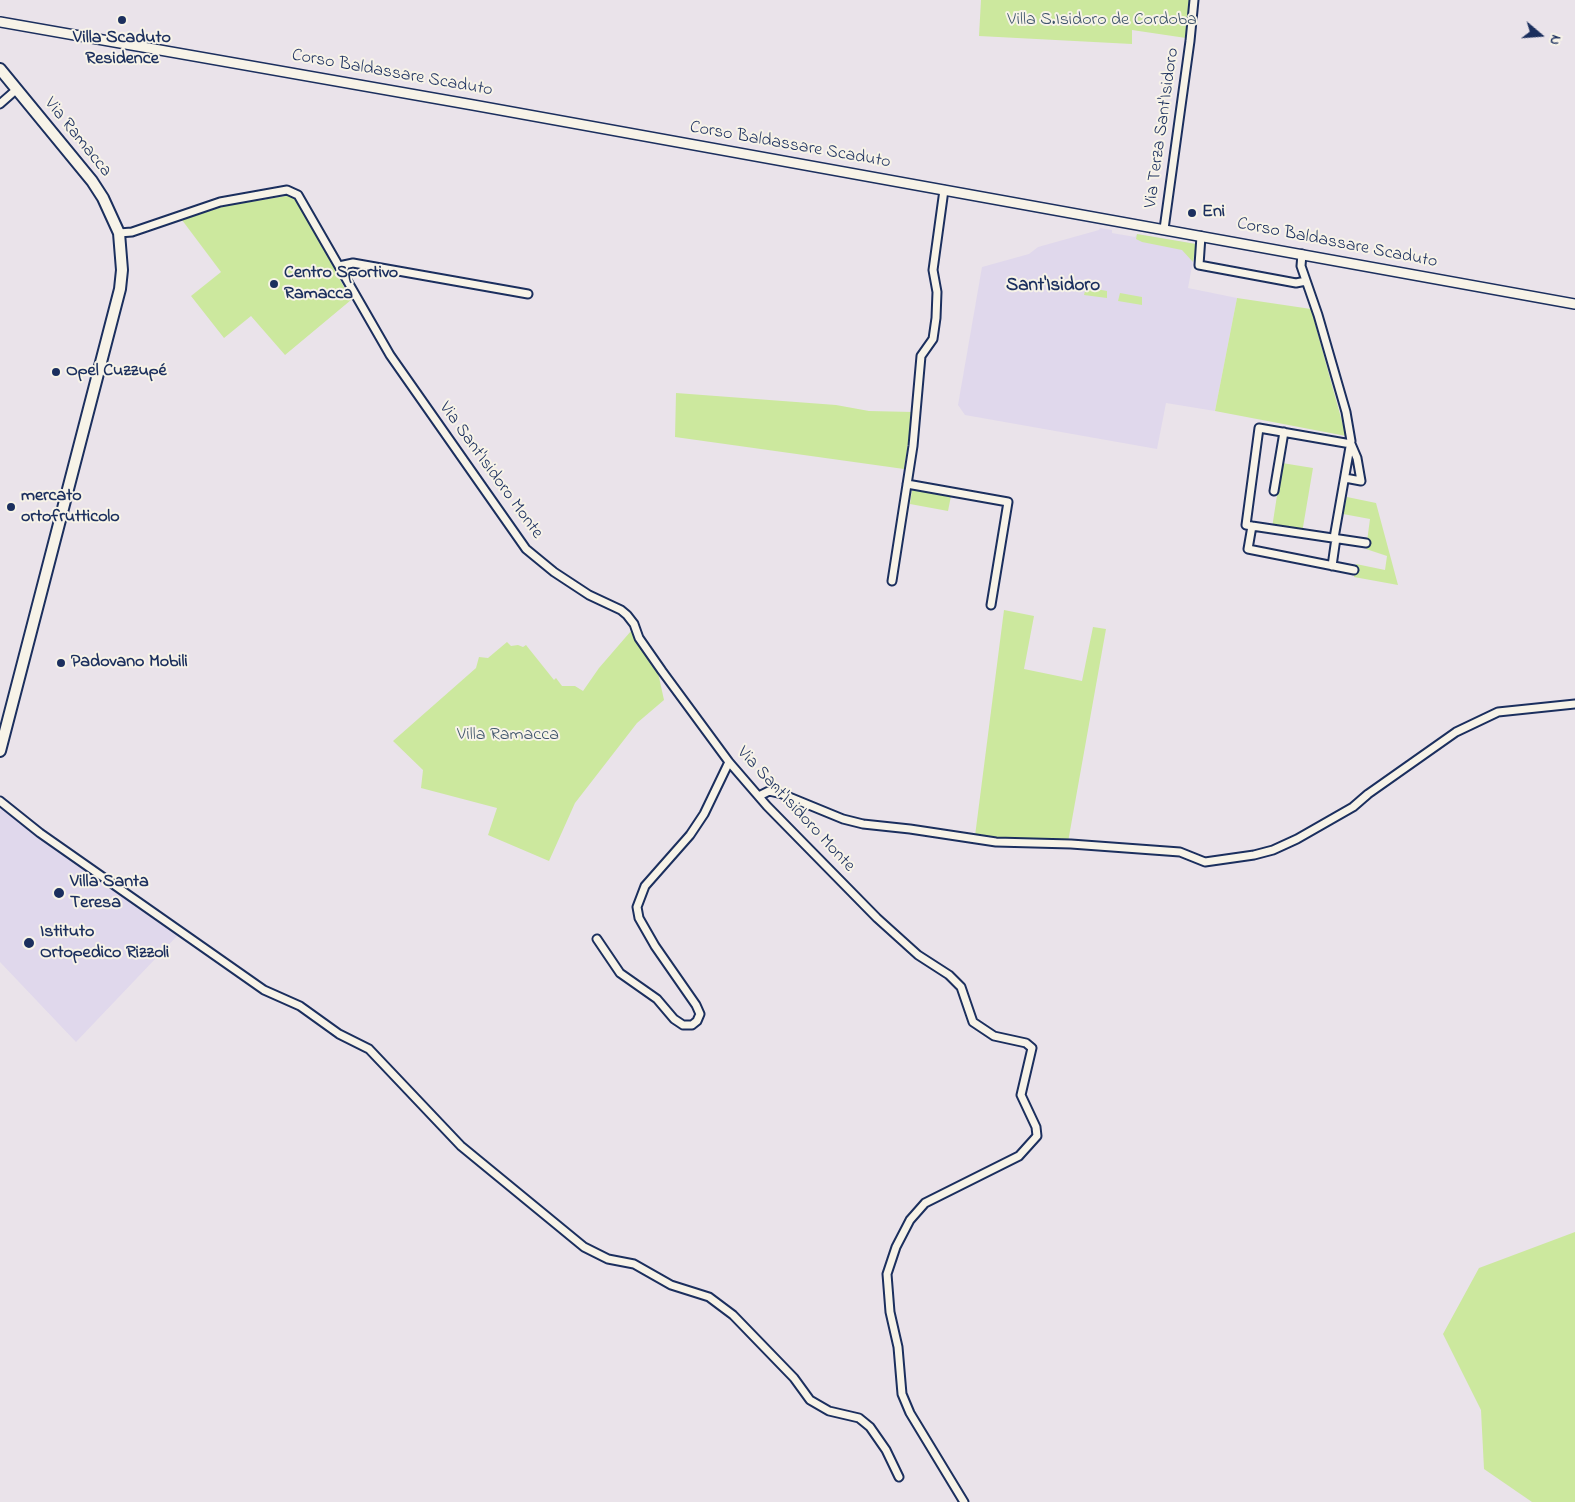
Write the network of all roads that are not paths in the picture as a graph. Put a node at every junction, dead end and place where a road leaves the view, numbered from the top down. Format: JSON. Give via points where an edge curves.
{"nodes":[{"id":1,"x":1194,"y":0,"type":"edge"},
{"id":2,"x":0,"y":22,"type":"edge"},
{"id":3,"x":0,"y":69,"type":"edge"},
{"id":4,"x":16,"y":90,"type":"junction"},
{"id":5,"x":0,"y":104,"type":"edge"},
{"id":6,"x":944,"y":190,"type":"junction"},
{"id":7,"x":1164,"y":229,"type":"junction"},
{"id":8,"x":119,"y":233,"type":"junction"},
{"id":9,"x":1201,"y":236,"type":"junction"},
{"id":10,"x":1302,"y":254,"type":"junction"},
{"id":11,"x":339,"y":266,"type":"junction"},
{"id":12,"x":1306,"y":281,"type":"junction"},
{"id":13,"x":528,"y":294,"type":"dead end"},
{"id":14,"x":1575,"y":304,"type":"edge"},
{"id":15,"x":1284,"y":432,"type":"junction"},
{"id":16,"x":1351,"y":444,"type":"junction"},
{"id":17,"x":1345,"y":478,"type":"junction"},
{"id":18,"x":907,"y":484,"type":"junction"},
{"id":19,"x":1274,"y":491,"type":"dead end"},
{"id":20,"x":1252,"y":526,"type":"junction"},
{"id":21,"x":1335,"y":538,"type":"junction"},
{"id":22,"x":1366,"y":543,"type":"dead end"},
{"id":23,"x":1332,"y":566,"type":"junction"},
{"id":24,"x":1354,"y":570,"type":"dead end"},
{"id":25,"x":892,"y":581,"type":"dead end"},
{"id":26,"x":992,"y":605,"type":"dead end"},
{"id":27,"x":1575,"y":704,"type":"edge"},
{"id":28,"x":0,"y":751,"type":"edge"},
{"id":29,"x":729,"y":762,"type":"junction"},
{"id":30,"x":759,"y":796,"type":"junction"},
{"id":31,"x":0,"y":801,"type":"edge"},
{"id":32,"x":597,"y":939,"type":"dead end"},
{"id":33,"x":899,"y":1477,"type":"dead end"},
{"id":34,"x":964,"y":1502,"type":"edge"}],
"edges":[{"from":1,"to":7,"type":"street","name":"Via Terza Sant'Isidoro"},
{"from":2,"to":6,"type":"street","name":"Corso Baldassare Scaduto"},
{"from":3,"to":4,"type":"main road","name":"Via Ramacca"},
{"from":4,"to":5,"type":"street"},
{"from":4,"to":8,"type":"main road","name":"Via Ramacca","via":[[92,181],[114,216]]},
{"from":6,"to":7,"type":"street","name":"Corso Baldassare Scaduto"},
{"from":6,"to":18,"type":"street","via":[[933,270],[937,292],[936,318],[932,339],[921,356]]},
{"from":7,"to":9,"type":"street","name":"Corso Baldassare Scaduto"},
{"from":8,"to":11,"type":"street","name":"Via Sant'Isidoro Monte","via":[[132,232],[220,202],[292,191],[302,199]]},
{"from":8,"to":28,"type":"main road","name":"Via Ramacca","via":[[120,289]]},
{"from":9,"to":10,"type":"street","name":"Corso Baldassare Scaduto"},
{"from":9,"to":12,"type":"street","via":[[1199,265],[1296,283]]},
{"from":10,"to":12,"type":"street","via":[[1300,266]]},
{"from":10,"to":14,"type":"street","name":"Corso Baldassare Scaduto"},
{"from":11,"to":13,"type":"street","via":[[352,263]]},
{"from":11,"to":29,"type":"street","name":"Via Sant'Isidoro Monte","via":[[390,355],[526,549],[589,595],[627,615],[643,645]]},
{"from":12,"to":16,"type":"street","via":[[1346,412]]},
{"from":15,"to":16,"type":"street"},
{"from":15,"to":19,"type":"street"},
{"from":15,"to":20,"type":"street","via":[[1260,428],[1246,526]]},
{"from":16,"to":17,"type":"street"},
{"from":16,"to":17,"type":"street","via":[[1361,481]]},
{"from":17,"to":21,"type":"street"},
{"from":18,"to":25,"type":"street"},
{"from":18,"to":26,"type":"street","via":[[1008,502]]},
{"from":20,"to":21,"type":"street"},
{"from":20,"to":23,"type":"street","via":[[1248,549]]},
{"from":21,"to":22,"type":"street"},
{"from":21,"to":23,"type":"street"},
{"from":23,"to":24,"type":"street"},
{"from":27,"to":30,"type":"street","via":[[1539,706],[1490,716],[1456,732],[1353,807],[1297,839],[1254,855],[1205,862],[1180,852],[996,842],[863,824],[782,794],[769,791]]},
{"from":29,"to":30,"type":"street","name":"Via Sant'Isidoro Monte"},
{"from":29,"to":32,"type":"street","via":[[704,814],[645,886],[636,907],[655,946],[696,1005],[700,1014],[697,1021],[683,1025],[674,1019],[657,999],[620,973]]},
{"from":30,"to":34,"type":"street","name":"Via Sant'Isidoro Monte","via":[[876,918],[961,987],[973,1022],[994,1036],[1032,1048],[1021,1095],[1037,1136],[1018,1156],[925,1203],[910,1220],[887,1274],[902,1394],[910,1413]]},
{"from":31,"to":33,"type":"street","via":[[40,833],[264,990],[300,1006],[339,1034],[369,1049],[461,1146],[584,1247],[608,1259],[634,1264],[671,1285],[709,1297],[733,1315],[794,1378],[810,1400],[829,1411],[859,1418],[870,1427]]}]}
